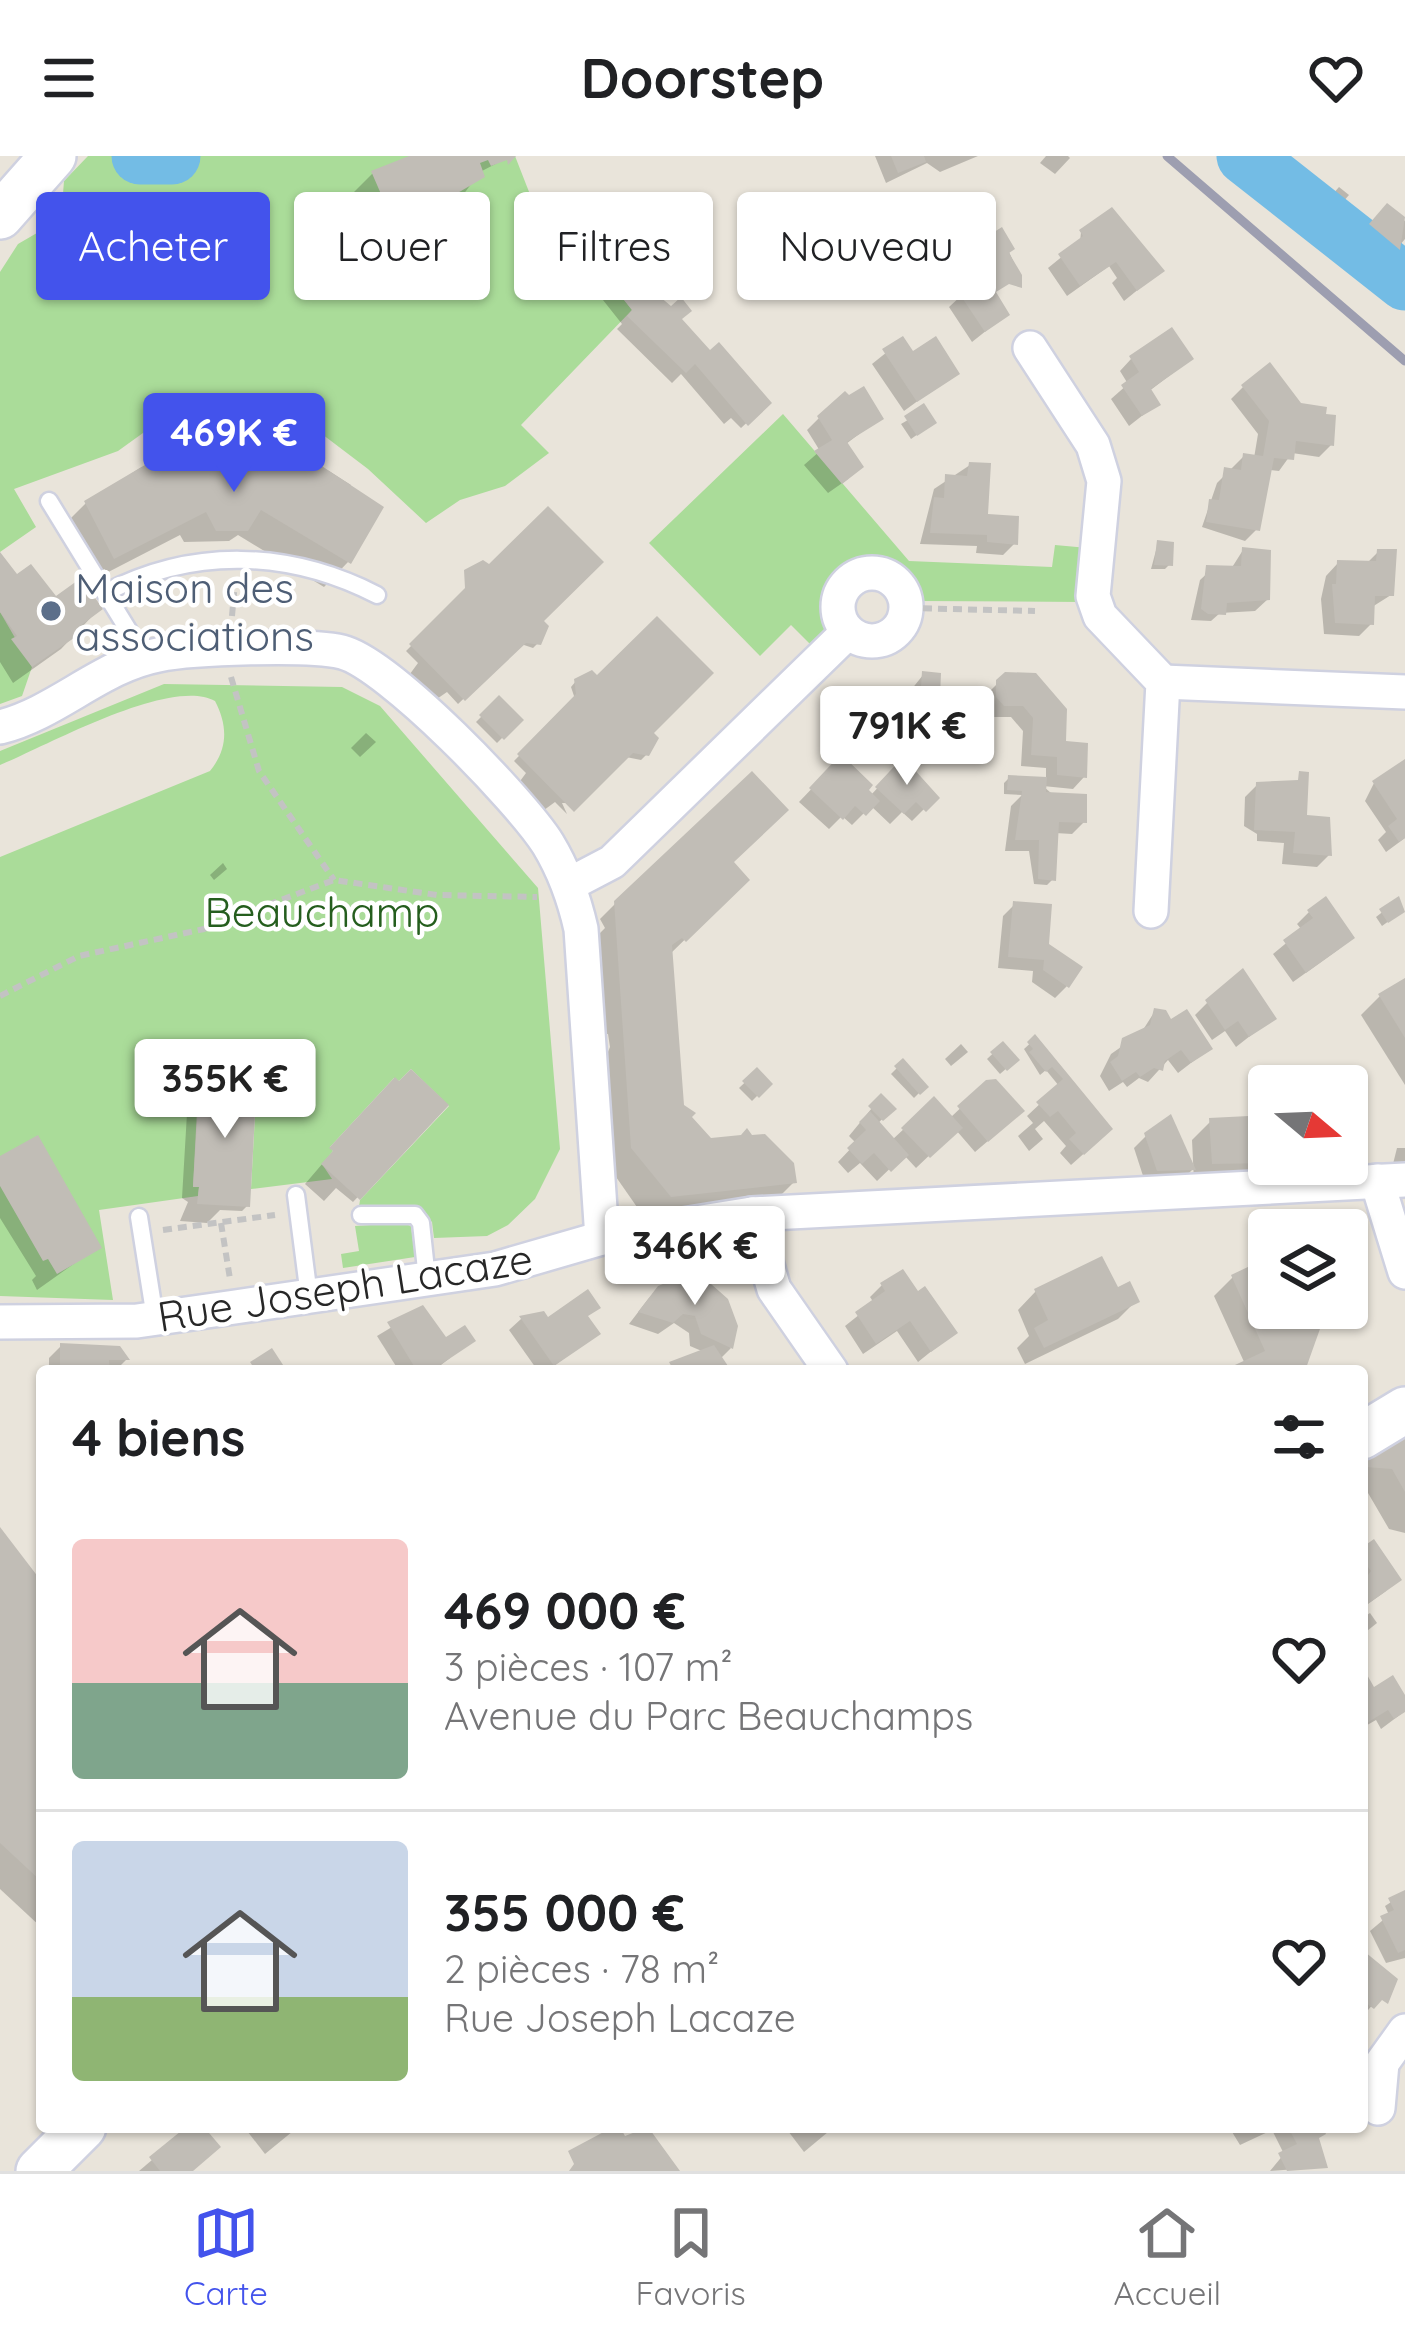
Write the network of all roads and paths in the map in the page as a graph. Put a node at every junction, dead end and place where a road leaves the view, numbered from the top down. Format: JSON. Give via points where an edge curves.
{"nodes":[{"id":1,"x":49,"y":160,"type":"edge"},
{"id":2,"x":4,"y":204,"type":"edge"},
{"id":3,"x":1030,"y":348,"type":"dead end"},
{"id":4,"x":49,"y":501,"type":"dead end"},
{"id":5,"x":236,"y":556,"type":"junction"},
{"id":6,"x":105,"y":593,"type":"junction"},
{"id":7,"x":377,"y":595,"type":"dead end"},
{"id":8,"x":908,"y":608,"type":"junction"},
{"id":9,"x":1035,"y":611,"type":"dead end"},
{"id":10,"x":847,"y":633,"type":"junction"},
{"id":11,"x":230,"y":651,"type":"junction"},
{"id":12,"x":146,"y":659,"type":"junction"},
{"id":13,"x":1163,"y":682,"type":"junction"},
{"id":14,"x":1405,"y":692,"type":"edge"},
{"id":15,"x":0,"y":728,"type":"edge"},
{"id":16,"x":334,"y":880,"type":"junction"},
{"id":17,"x":570,"y":884,"type":"junction"},
{"id":18,"x":1151,"y":911,"type":"dead end"},
{"id":19,"x":0,"y":996,"type":"edge"},
{"id":20,"x":1391,"y":1181,"type":"edge"},
{"id":21,"x":297,"y":1204,"type":"joint"},
{"id":22,"x":752,"y":1214,"type":"junction"},
{"id":23,"x":361,"y":1215,"type":"dead end"},
{"id":24,"x":221,"y":1223,"type":"junction"},
{"id":25,"x":140,"y":1225,"type":"joint"},
{"id":26,"x":602,"y":1238,"type":"junction"},
{"id":27,"x":1405,"y":1272,"type":"edge"},
{"id":28,"x":427,"y":1279,"type":"junction"},
{"id":29,"x":309,"y":1297,"type":"junction"},
{"id":30,"x":236,"y":1307,"type":"junction"},
{"id":31,"x":155,"y":1318,"type":"junction"},
{"id":32,"x":0,"y":1322,"type":"edge"},
{"id":33,"x":827,"y":1365,"type":"edge"},
{"id":34,"x":1405,"y":1410,"type":"edge"},
{"id":35,"x":1368,"y":1432,"type":"edge"},
{"id":36,"x":1405,"y":2032,"type":"edge"},
{"id":37,"x":1378,"y":2108,"type":"dead end"},
{"id":38,"x":77,"y":2133,"type":"edge"},
{"id":39,"x":39,"y":2171,"type":"edge"}],
"edges":[{"from":1,"to":2,"type":"street"},
{"from":3,"to":13,"type":"street","via":[[1093,445],[1104,481],[1094,596],[1100,616]]},
{"from":4,"to":6,"type":"lane"},
{"from":5,"to":6,"type":"lane","via":[[152,568]]},
{"from":5,"to":7,"type":"lane","via":[[340,576]]},
{"from":5,"to":11,"type":"path"},
{"from":6,"to":12,"type":"lane"},
{"from":8,"to":9,"type":"path"},
{"from":8,"to":10,"type":"street","via":[[898,633],[872,644]]},
{"from":8,"to":10,"type":"street","via":[[901,586],[882,573],[859,574],[842,589],[837,612]]},
{"from":10,"to":17,"type":"street","via":[[612,862]]},
{"from":11,"to":12,"type":"street"},
{"from":11,"to":16,"type":"path","via":[[260,771]]},
{"from":11,"to":17,"type":"street","via":[[341,652],[377,668],[545,839]]},
{"from":12,"to":15,"type":"street"},
{"from":13,"to":14,"type":"street"},
{"from":13,"to":18,"type":"street"},
{"from":16,"to":17,"type":"path","via":[[513,898]]},
{"from":16,"to":19,"type":"path","via":[[204,929],[79,956]]},
{"from":17,"to":26,"type":"street","via":[[581,929]]},
{"from":20,"to":22,"type":"street","name":"Rue Joseph Lacaze"},
{"from":20,"to":27,"type":"street"},
{"from":21,"to":24,"type":"path"},
{"from":21,"to":29,"type":"lane"},
{"from":22,"to":26,"type":"street","name":"Rue Joseph Lacaze"},
{"from":22,"to":33,"type":"street","via":[[774,1289]]},
{"from":23,"to":28,"type":"lane","via":[[415,1215]]},
{"from":24,"to":25,"type":"path"},
{"from":24,"to":30,"type":"path"},
{"from":25,"to":31,"type":"lane"},
{"from":26,"to":28,"type":"street","name":"Rue Joseph Lacaze"},
{"from":28,"to":29,"type":"street","name":"Rue Joseph Lacaze"},
{"from":29,"to":30,"type":"street","name":"Rue Joseph Lacaze"},
{"from":30,"to":31,"type":"street","name":"Rue Joseph Lacaze"},
{"from":31,"to":32,"type":"street","name":"Rue Joseph Lacaze"},
{"from":34,"to":35,"type":"street"},
{"from":36,"to":37,"type":"street","via":[[1382,2063]]},
{"from":38,"to":39,"type":"street"}]}
